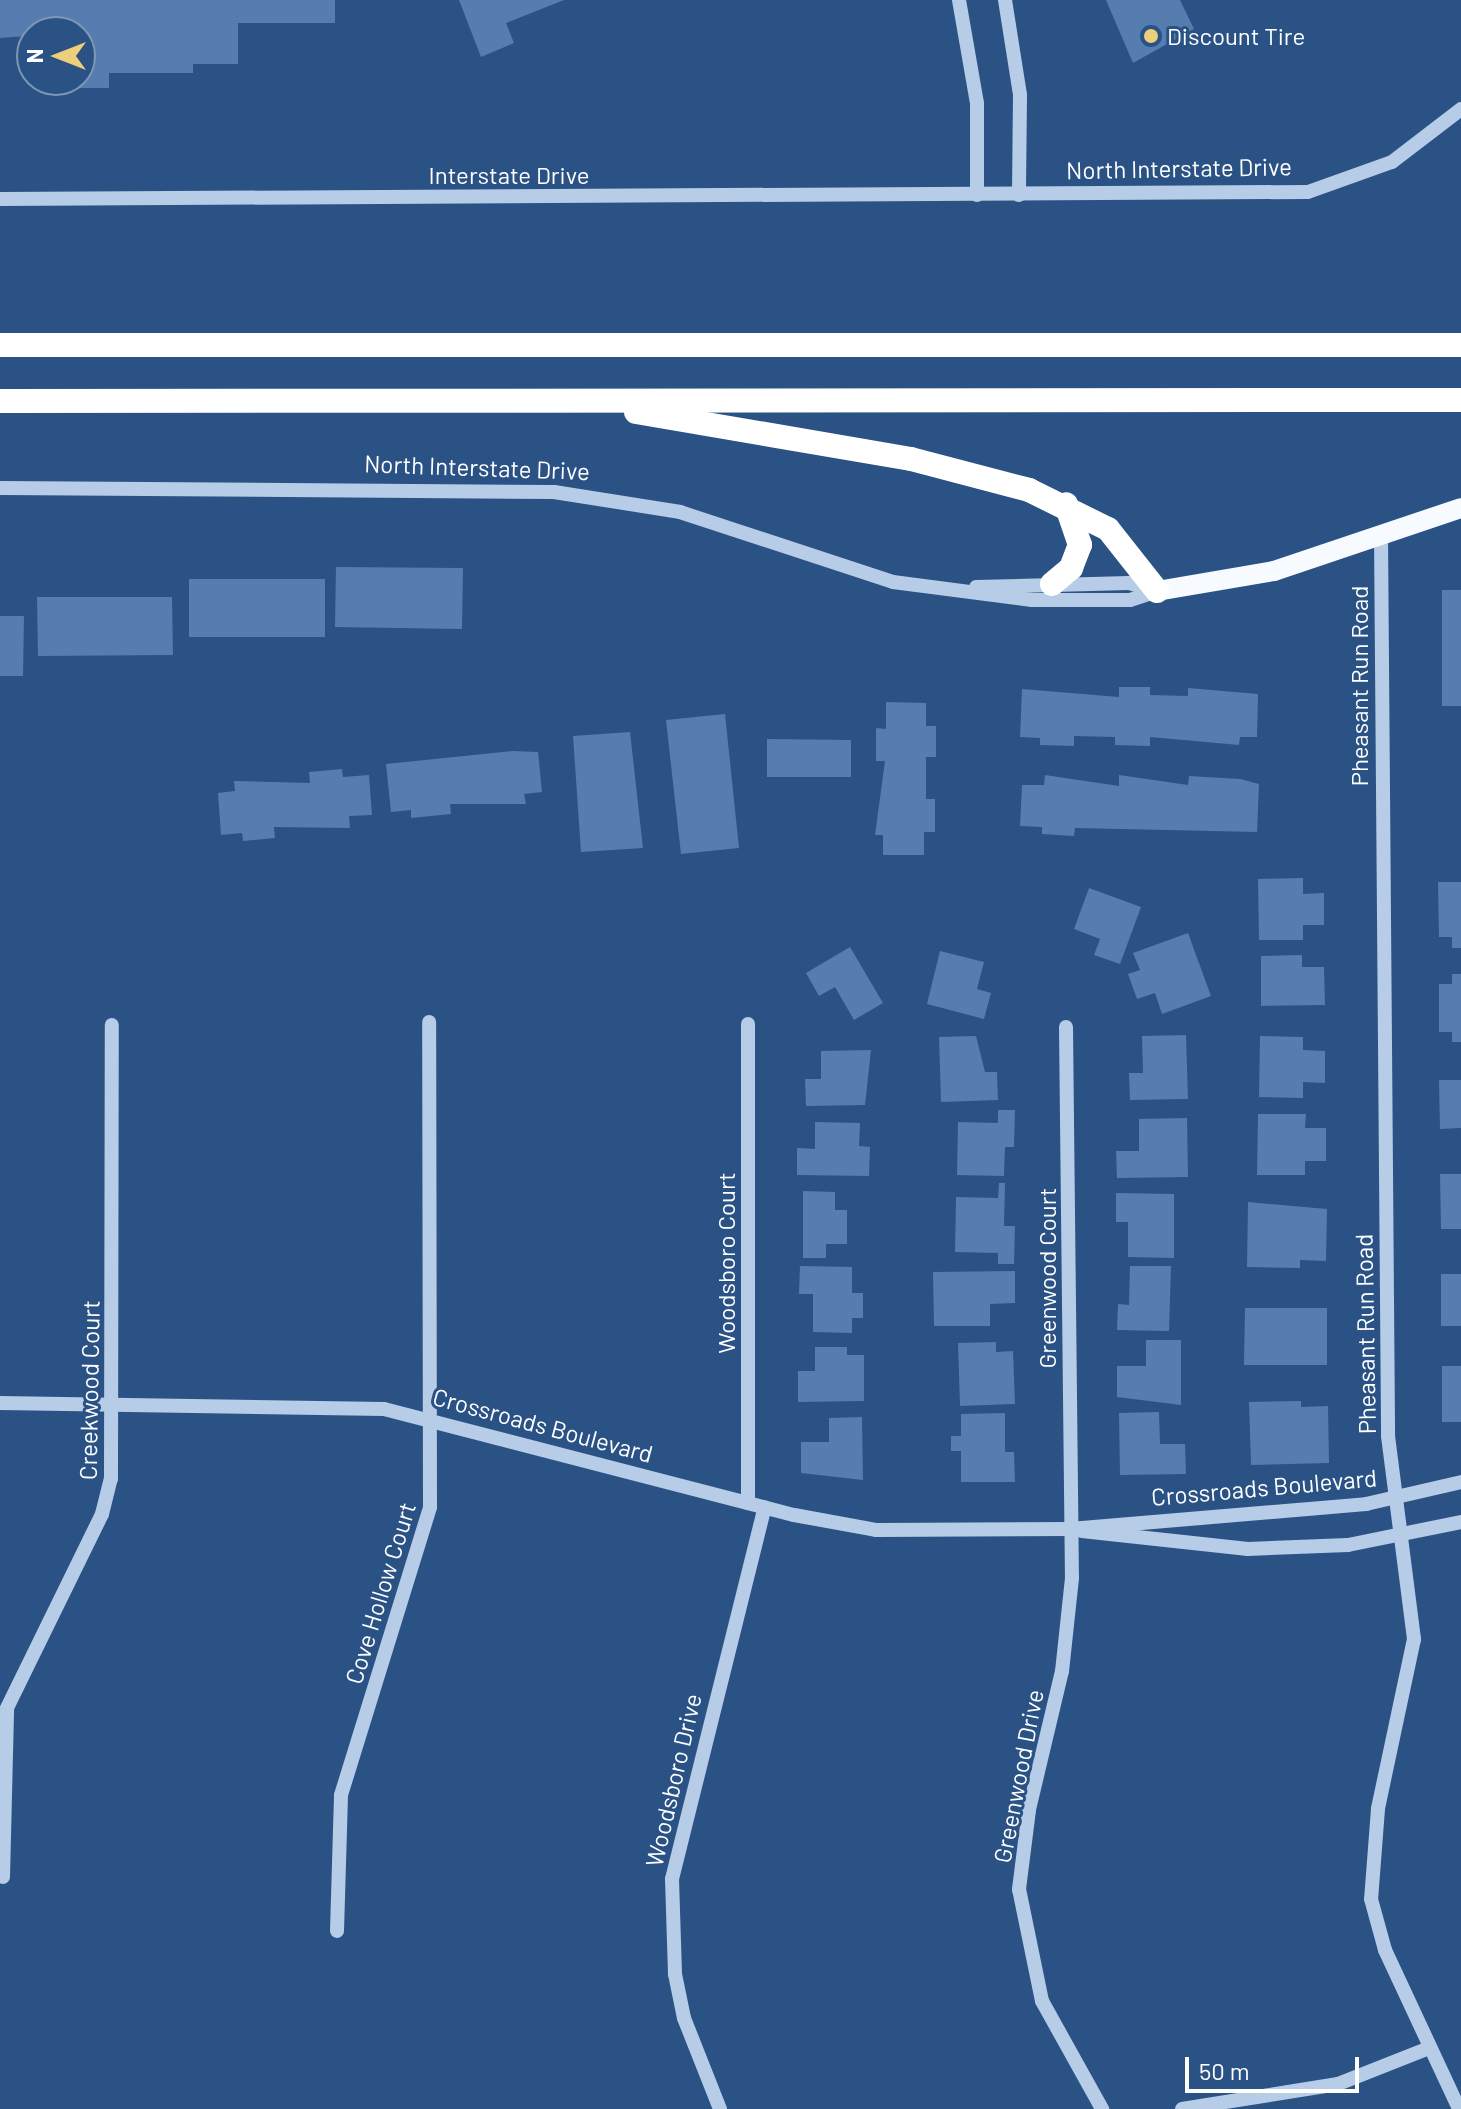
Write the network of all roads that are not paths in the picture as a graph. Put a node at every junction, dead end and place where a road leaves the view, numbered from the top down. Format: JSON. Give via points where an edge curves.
{"nodes":[{"id":1,"x":959,"y":0,"type":"edge"},
{"id":2,"x":1005,"y":0,"type":"edge"},
{"id":3,"x":1461,"y":109,"type":"edge"},
{"id":4,"x":977,"y":195,"type":"junction"},
{"id":5,"x":1019,"y":195,"type":"junction"},
{"id":6,"x":0,"y":199,"type":"edge"},
{"id":7,"x":0,"y":345,"type":"edge"},
{"id":8,"x":1461,"y":345,"type":"edge"},
{"id":9,"x":1461,"y":400,"type":"edge"},
{"id":10,"x":0,"y":401,"type":"edge"},
{"id":11,"x":571,"y":401,"type":"junction"},
{"id":12,"x":0,"y":488,"type":"edge"},
{"id":13,"x":1066,"y":504,"type":"junction"},
{"id":14,"x":1461,"y":508,"type":"edge"},
{"id":15,"x":1381,"y":535,"type":"junction"},
{"id":16,"x":1052,"y":584,"type":"junction"},
{"id":17,"x":939,"y":588,"type":"junction"},
{"id":18,"x":1157,"y":591,"type":"junction"},
{"id":19,"x":429,"y":1022,"type":"dead end"},
{"id":20,"x":748,"y":1024,"type":"dead end"},
{"id":21,"x":112,"y":1025,"type":"dead end"},
{"id":22,"x":1066,"y":1027,"type":"dead end"},
{"id":23,"x":0,"y":1403,"type":"edge"},
{"id":24,"x":114,"y":1405,"type":"junction"},
{"id":25,"x":431,"y":1418,"type":"junction"},
{"id":26,"x":1461,"y":1482,"type":"edge"},
{"id":27,"x":1396,"y":1497,"type":"junction"},
{"id":28,"x":748,"y":1503,"type":"junction"},
{"id":29,"x":765,"y":1507,"type":"junction"},
{"id":30,"x":1461,"y":1522,"type":"edge"},
{"id":31,"x":1070,"y":1529,"type":"junction"},
{"id":32,"x":1402,"y":1535,"type":"junction"},
{"id":33,"x":3,"y":1877,"type":"dead end"},
{"id":34,"x":337,"y":1931,"type":"dead end"},
{"id":35,"x":1429,"y":2048,"type":"junction"},
{"id":36,"x":720,"y":2109,"type":"edge"},
{"id":37,"x":1102,"y":2109,"type":"edge"},
{"id":38,"x":1182,"y":2109,"type":"edge"},
{"id":39,"x":1459,"y":2109,"type":"edge"}],
"edges":[{"from":1,"to":4,"type":"street","via":[[977,103]]},
{"from":2,"to":5,"type":"street","via":[[1020,95]]},
{"from":3,"to":5,"type":"street","name":"North Interstate Drive","via":[[1392,162],[1308,192]]},
{"from":4,"to":5,"type":"street","name":"Interstate Drive"},
{"from":4,"to":6,"type":"street","name":"Interstate Drive"},
{"from":7,"to":8,"type":"highway"},
{"from":9,"to":11,"type":"highway"},
{"from":10,"to":11,"type":"highway"},
{"from":11,"to":13,"type":"highway","via":[[911,459]]},
{"from":12,"to":17,"type":"street","name":"North Interstate Drive","via":[[554,492],[680,512],[844,570]]},
{"from":13,"to":16,"type":"highway","via":[[1080,545],[1071,568]]},
{"from":13,"to":18,"type":"highway","via":[[1108,529]]},
{"from":14,"to":15,"type":"main road","name":"North Interstate Drive"},
{"from":15,"to":18,"type":"main road","name":"North Interstate Drive","via":[[1262,574]]},
{"from":15,"to":27,"type":"street","name":"Pheasant Run Road","via":[[1388,1436]]},
{"from":16,"to":17,"type":"street","name":"North Interstate Drive"},
{"from":16,"to":18,"type":"street","name":"North Interstate Drive","via":[[1129,583]]},
{"from":17,"to":18,"type":"street","name":"North Interstate Drive","via":[[1032,600],[1130,600]]},
{"from":19,"to":25,"type":"street","name":"Cove Hollow Court"},
{"from":20,"to":28,"type":"street","name":"Woodsboro Court"},
{"from":21,"to":24,"type":"street","name":"Creekwood Court"},
{"from":22,"to":31,"type":"street","name":"Greenwood Court"},
{"from":23,"to":24,"type":"street","name":"Crossroads Boulevard"},
{"from":24,"to":25,"type":"street","name":"Crossroads Boulevard","via":[[321,1405]]},
{"from":24,"to":33,"type":"street","name":"Creekwood Court","via":[[114,1458],[102,1514],[7,1708],[1,1770]]},
{"from":25,"to":28,"type":"street","name":"Crossroads Boulevard"},
{"from":25,"to":34,"type":"street","name":"Cove Hollow Court","via":[[427,1527],[341,1795]]},
{"from":26,"to":27,"type":"street","name":"Crossroads Boulevard"},
{"from":27,"to":31,"type":"street","name":"Crossroads Boulevard"},
{"from":27,"to":32,"type":"street","name":"Pheasant Run Road"},
{"from":28,"to":29,"type":"street","name":"Crossroads Boulevard"},
{"from":29,"to":31,"type":"street","name":"Crossroads Boulevard","via":[[876,1530]]},
{"from":29,"to":36,"type":"street","name":"Woodsboro Drive","via":[[672,1879],[674,1962],[684,2018]]},
{"from":30,"to":32,"type":"street","name":"Crossroads Boulevard"},
{"from":31,"to":32,"type":"street","name":"Crossroads Boulevard","via":[[1248,1549]]},
{"from":31,"to":37,"type":"street","name":"Greenwood Drive","via":[[1062,1671],[1029,1810],[1019,1889],[1042,2001]]},
{"from":32,"to":35,"type":"street","name":"Pheasant Run Road","via":[[1414,1639],[1378,1809],[1371,1899],[1385,1950]]},
{"from":35,"to":38,"type":"street","via":[[1338,2084]]},
{"from":35,"to":39,"type":"street","name":"Pheasant Run Road"}]}
